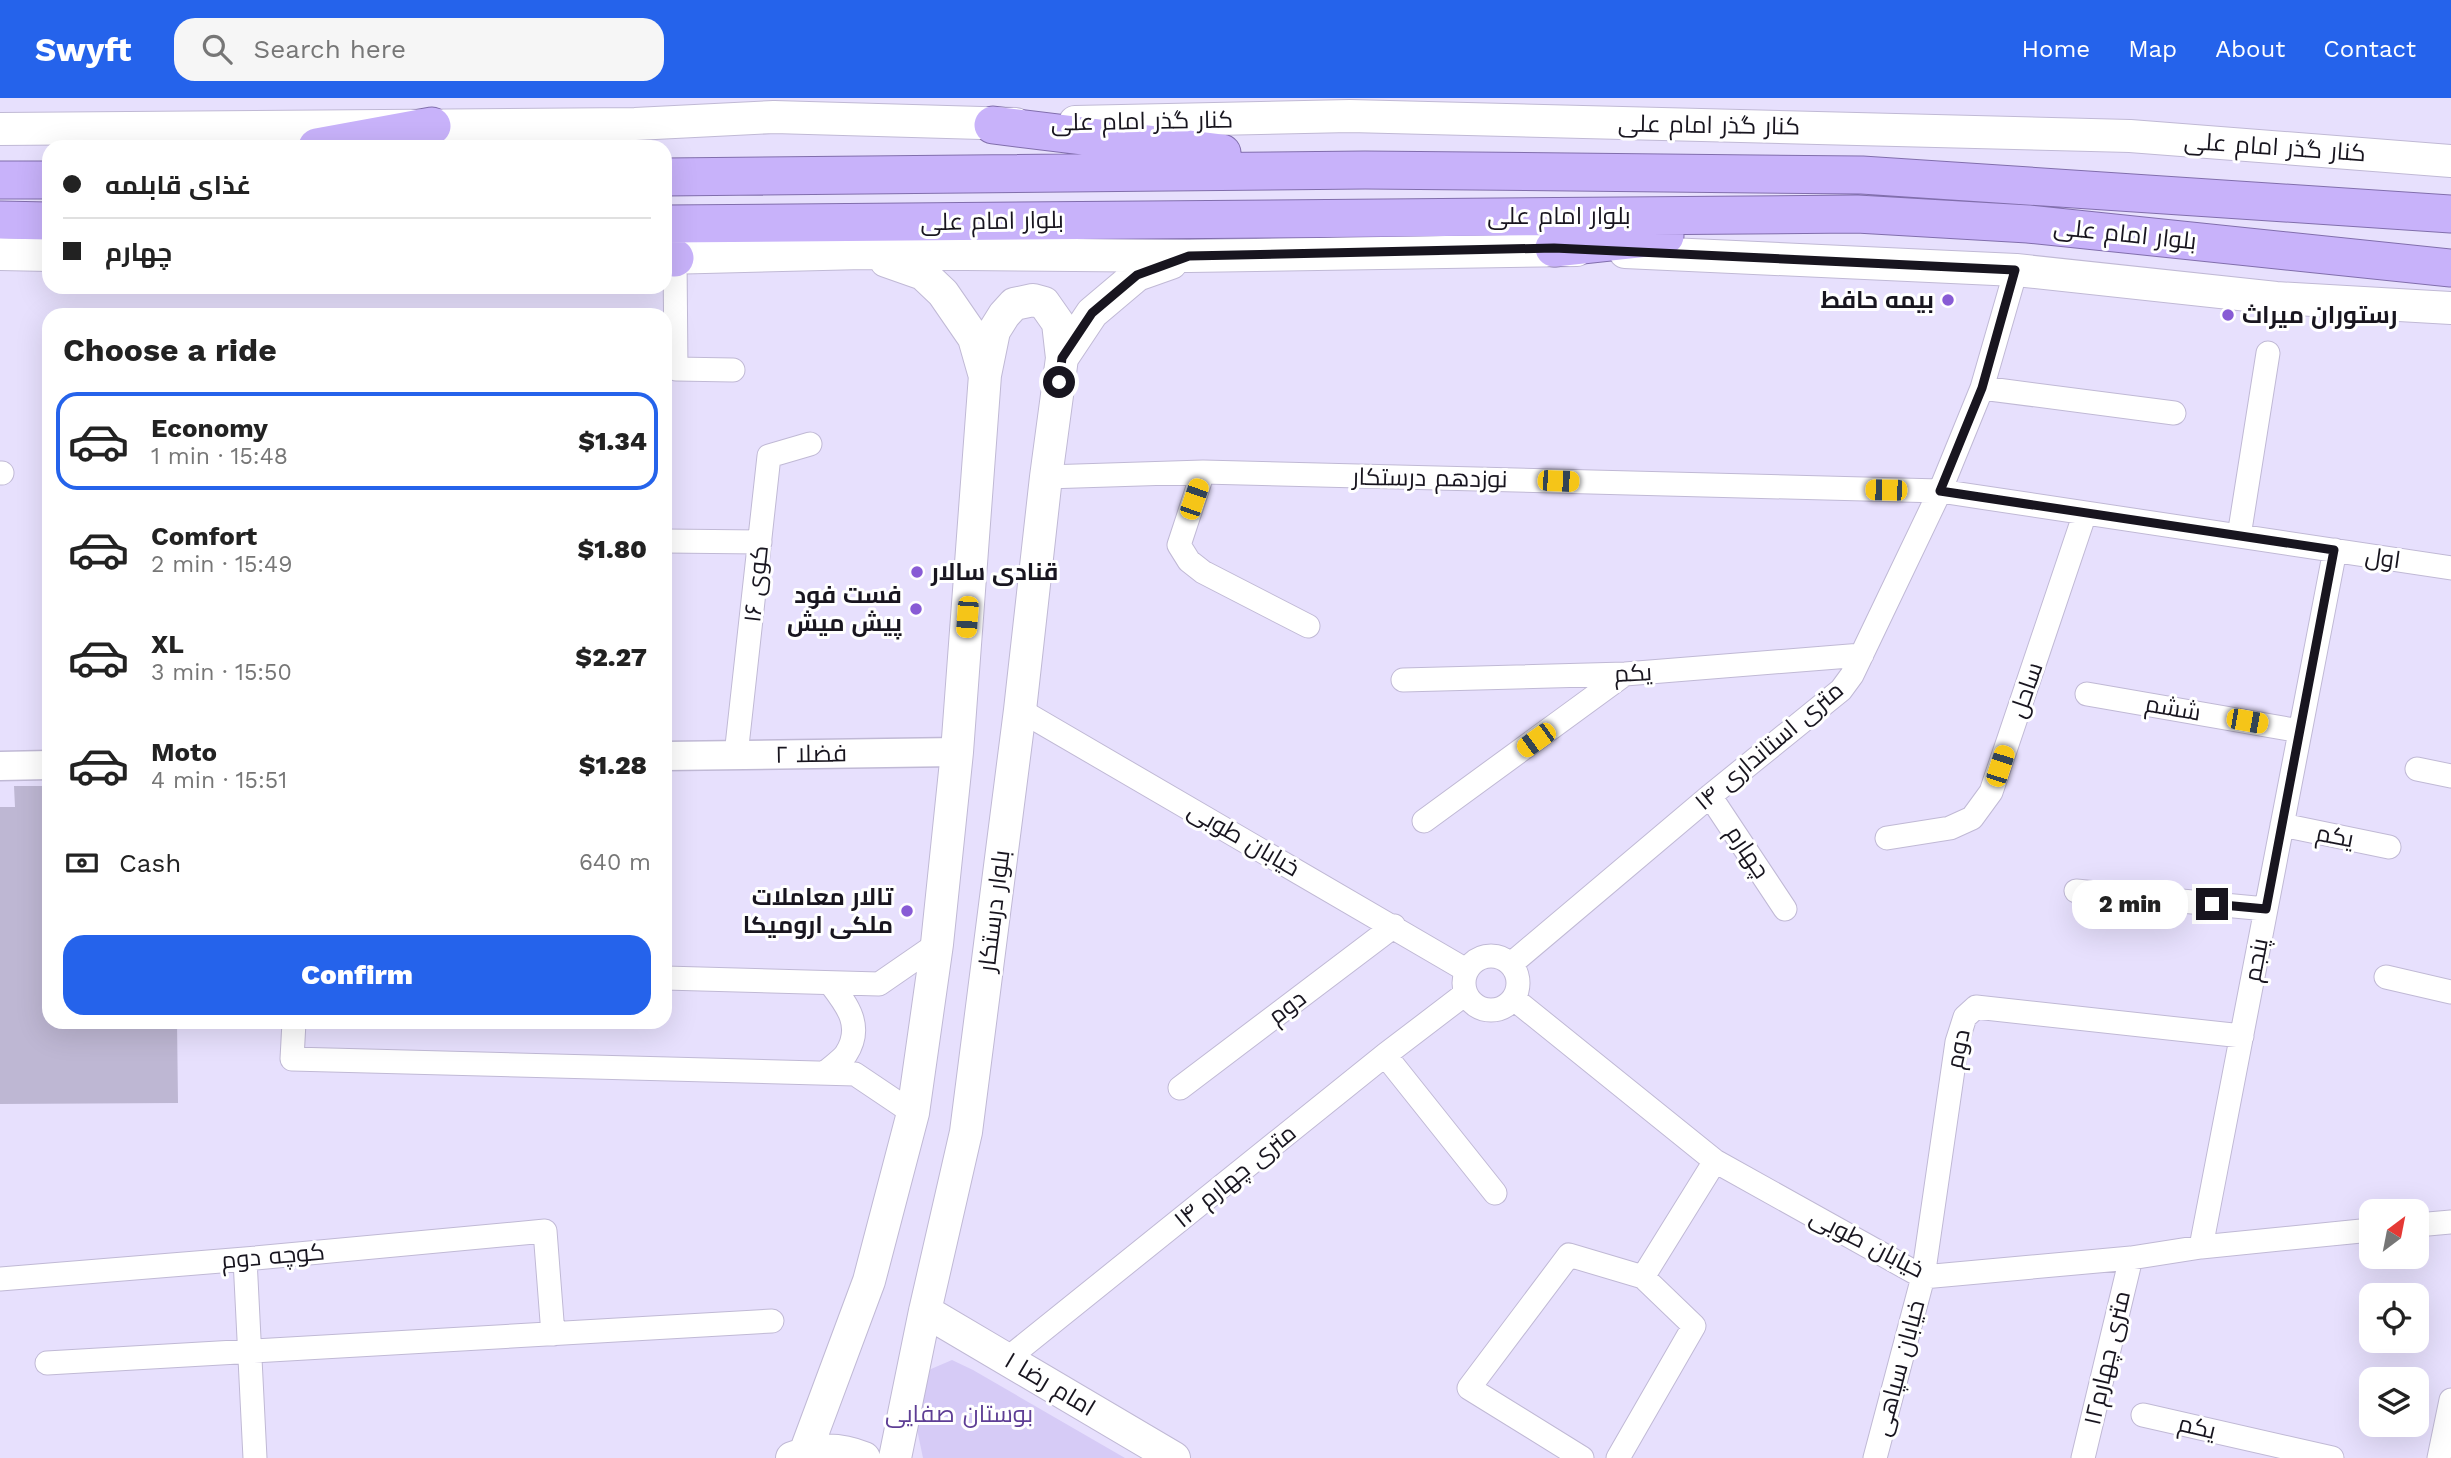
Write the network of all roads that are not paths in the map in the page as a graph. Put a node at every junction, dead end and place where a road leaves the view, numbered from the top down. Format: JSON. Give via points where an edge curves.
{"nodes":[{"id":1,"x":993,"y":125,"type":"junction"},
{"id":2,"x":432,"y":127,"type":"junction"},
{"id":3,"x":0,"y":129,"type":"edge"},
{"id":4,"x":357,"y":140,"type":"edge"},
{"id":5,"x":2451,"y":160,"type":"edge"},
{"id":6,"x":1365,"y":170,"type":"junction"},
{"id":7,"x":672,"y":177,"type":"edge"},
{"id":8,"x":0,"y":180,"type":"edge"},
{"id":9,"x":42,"y":180,"type":"edge"},
{"id":10,"x":1857,"y":214,"type":"junction"},
{"id":11,"x":2451,"y":214,"type":"edge"},
{"id":12,"x":0,"y":220,"type":"edge"},
{"id":13,"x":42,"y":221,"type":"edge"},
{"id":14,"x":1554,"y":248,"type":"junction"},
{"id":15,"x":672,"y":249,"type":"edge"},
{"id":16,"x":672,"y":249,"type":"edge"},
{"id":17,"x":863,"y":253,"type":"junction"},
{"id":18,"x":0,"y":254,"type":"edge"},
{"id":19,"x":42,"y":254,"type":"edge"},
{"id":20,"x":1189,"y":256,"type":"junction"},
{"id":21,"x":2451,"y":268,"type":"edge"},
{"id":22,"x":2015,"y":270,"type":"junction"},
{"id":23,"x":671,"y":294,"type":"edge"},
{"id":24,"x":2451,"y":308,"type":"edge"},
{"id":25,"x":2268,"y":353,"type":"dead end"},
{"id":26,"x":1062,"y":358,"type":"junction"},
{"id":27,"x":733,"y":370,"type":"dead end"},
{"id":28,"x":985,"y":374,"type":"junction"},
{"id":29,"x":1982,"y":388,"type":"junction"},
{"id":30,"x":2174,"y":412,"type":"dead end"},
{"id":31,"x":810,"y":444,"type":"dead end"},
{"id":32,"x":1203,"y":472,"type":"junction"},
{"id":33,"x":1046,"y":477,"type":"junction"},
{"id":34,"x":1940,"y":491,"type":"junction"},
{"id":35,"x":2085,"y":513,"type":"junction"},
{"id":36,"x":2239,"y":536,"type":"junction"},
{"id":37,"x":672,"y":541,"type":"edge"},
{"id":38,"x":760,"y":542,"type":"junction"},
{"id":39,"x":2334,"y":550,"type":"junction"},
{"id":40,"x":2451,"y":568,"type":"edge"},
{"id":41,"x":1308,"y":626,"type":"dead end"},
{"id":42,"x":1862,"y":655,"type":"junction"},
{"id":43,"x":1625,"y":674,"type":"junction"},
{"id":44,"x":1403,"y":680,"type":"dead end"},
{"id":45,"x":2087,"y":694,"type":"dead end"},
{"id":46,"x":1020,"y":710,"type":"junction"},
{"id":47,"x":2300,"y":730,"type":"junction"},
{"id":48,"x":957,"y":752,"type":"junction"},
{"id":49,"x":736,"y":755,"type":"junction"},
{"id":50,"x":672,"y":756,"type":"edge"},
{"id":51,"x":42,"y":765,"type":"edge"},
{"id":52,"x":0,"y":766,"type":"edge"},
{"id":53,"x":2417,"y":769,"type":"dead end"},
{"id":54,"x":2451,"y":776,"type":"edge"},
{"id":55,"x":1710,"y":796,"type":"junction"},
{"id":56,"x":1424,"y":821,"type":"dead end"},
{"id":57,"x":2282,"y":825,"type":"junction"},
{"id":58,"x":1886,"y":838,"type":"dead end"},
{"id":59,"x":2389,"y":846,"type":"dead end"},
{"id":60,"x":2076,"y":891,"type":"dead end"},
{"id":61,"x":1786,"y":909,"type":"dead end"},
{"id":62,"x":2266,"y":909,"type":"junction"},
{"id":63,"x":1395,"y":926,"type":"junction"},
{"id":64,"x":937,"y":944,"type":"junction"},
{"id":65,"x":1511,"y":964,"type":"junction"},
{"id":66,"x":1466,"y":970,"type":"junction"},
{"id":67,"x":2386,"y":976,"type":"dead end"},
{"id":68,"x":672,"y":978,"type":"edge"},
{"id":69,"x":830,"y":983,"type":"junction"},
{"id":70,"x":2451,"y":992,"type":"edge"},
{"id":71,"x":1465,"y":994,"type":"junction"},
{"id":72,"x":1514,"y":999,"type":"junction"},
{"id":73,"x":294,"y":1029,"type":"edge"},
{"id":74,"x":2242,"y":1036,"type":"junction"},
{"id":75,"x":1385,"y":1055,"type":"junction"},
{"id":76,"x":825,"y":1073,"type":"junction"},
{"id":77,"x":1180,"y":1088,"type":"dead end"},
{"id":78,"x":914,"y":1113,"type":"junction"},
{"id":79,"x":1716,"y":1161,"type":"junction"},
{"id":80,"x":1495,"y":1193,"type":"dead end"},
{"id":81,"x":2451,"y":1222,"type":"edge"},
{"id":82,"x":2429,"y":1224,"type":"edge"},
{"id":83,"x":2359,"y":1231,"type":"edge"},
{"id":84,"x":2201,"y":1247,"type":"junction"},
{"id":85,"x":2131,"y":1258,"type":"junction"},
{"id":86,"x":245,"y":1259,"type":"junction"},
{"id":87,"x":1643,"y":1277,"type":"junction"},
{"id":88,"x":1923,"y":1277,"type":"junction"},
{"id":89,"x":0,"y":1279,"type":"edge"},
{"id":90,"x":925,"y":1311,"type":"junction"},
{"id":91,"x":772,"y":1321,"type":"dead end"},
{"id":92,"x":553,"y":1334,"type":"junction"},
{"id":93,"x":250,"y":1351,"type":"junction"},
{"id":94,"x":1007,"y":1359,"type":"junction"},
{"id":95,"x":47,"y":1363,"type":"dead end"},
{"id":96,"x":2451,"y":1400,"type":"edge"},
{"id":97,"x":2143,"y":1415,"type":"dead end"},
{"id":98,"x":799,"y":1455,"type":"edge"},
{"id":99,"x":255,"y":1458,"type":"edge"},
{"id":100,"x":864,"y":1458,"type":"edge"},
{"id":101,"x":895,"y":1458,"type":"edge"},
{"id":102,"x":1174,"y":1458,"type":"edge"},
{"id":103,"x":1582,"y":1458,"type":"edge"},
{"id":104,"x":1618,"y":1458,"type":"edge"},
{"id":105,"x":1875,"y":1458,"type":"edge"},
{"id":106,"x":2084,"y":1458,"type":"edge"},
{"id":107,"x":2332,"y":1458,"type":"edge"},
{"id":108,"x":2439,"y":1458,"type":"edge"}],
"edges":[{"from":1,"to":2,"type":"main road","name":"کنار گذر امام علی","via":[[774,117]]},
{"from":1,"to":5,"type":"main road","name":"کنار گذر امام علی","via":[[1350,116],[2130,136]]},
{"from":1,"to":6,"type":"highway"},
{"from":2,"to":3,"type":"main road","name":"کنار گذر امام علی"},
{"from":2,"to":4,"type":"highway"},
{"from":6,"to":7,"type":"highway","name":"بلوار امام علی"},
{"from":6,"to":11,"type":"highway","name":"بلوار امام علی","via":[[1862,175]]},
{"from":8,"to":9,"type":"highway"},
{"from":10,"to":14,"type":"highway"},
{"from":10,"to":15,"type":"highway","name":"بلوار امام علی"},
{"from":10,"to":21,"type":"highway","name":"بلوار امام علی","via":[[2028,224]]},
{"from":12,"to":13,"type":"highway"},
{"from":14,"to":20,"type":"main road"},
{"from":14,"to":22,"type":"main road"},
{"from":16,"to":17,"type":"main road"},
{"from":17,"to":20,"type":"main road"},
{"from":17,"to":28,"type":"main road","via":[[923,274],[943,293],[974,338]]},
{"from":18,"to":19,"type":"main road"},
{"from":20,"to":26,"type":"main road","via":[[1137,275],[1092,313]]},
{"from":22,"to":24,"type":"main road","via":[[2276,298]]},
{"from":22,"to":29,"type":"street","name":"۱۴ متری استانداری"},
{"from":23,"to":27,"type":"street","via":[[677,369]]},
{"from":25,"to":36,"type":"street"},
{"from":26,"to":28,"type":"main road","via":[[1058,323],[1044,303],[1033,300],[1014,304],[994,331]]},
{"from":26,"to":33,"type":"main road","name":"بلوار درستکار"},
{"from":28,"to":48,"type":"main road"},
{"from":29,"to":30,"type":"street"},
{"from":29,"to":34,"type":"street","name":"۱۴ متری استانداری"},
{"from":31,"to":38,"type":"street","name":"کوی ۱۶","via":[[769,456]]},
{"from":32,"to":33,"type":"street","name":"نوزدهم درستکار"},
{"from":32,"to":34,"type":"street","name":"نوزدهم درستکار"},
{"from":32,"to":41,"type":"street","via":[[1179,545],[1189,561]]},
{"from":33,"to":46,"type":"main road","name":"بلوار درستکار"},
{"from":34,"to":35,"type":"street","name":"اول"},
{"from":34,"to":42,"type":"street","name":"۱۴ متری استانداری"},
{"from":35,"to":36,"type":"street","name":"اول"},
{"from":35,"to":58,"type":"street","name":"ساحل","via":[[1991,792],[1972,817],[1950,828]]},
{"from":36,"to":39,"type":"street","name":"اول"},
{"from":37,"to":38,"type":"street"},
{"from":38,"to":49,"type":"street","name":"کوی ۱۶"},
{"from":39,"to":40,"type":"street","name":"اول"},
{"from":39,"to":47,"type":"street","name":"پنجم"},
{"from":42,"to":43,"type":"street","name":"یکم"},
{"from":42,"to":55,"type":"street","name":"۱۴ متری استانداری","via":[[1841,690]]},
{"from":43,"to":44,"type":"street","name":"یکم"},
{"from":43,"to":56,"type":"street"},
{"from":45,"to":47,"type":"street","name":"ششم"},
{"from":46,"to":63,"type":"street","name":"خیابان طوبی"},
{"from":46,"to":90,"type":"main road","name":"بلوار درستکار","via":[[966,1132]]},
{"from":47,"to":57,"type":"street","name":"پنجم"},
{"from":48,"to":49,"type":"street","name":"فضلا ۲"},
{"from":48,"to":64,"type":"main road"},
{"from":49,"to":50,"type":"street","name":"فضلا ۲"},
{"from":51,"to":52,"type":"street"},
{"from":53,"to":54,"type":"street"},
{"from":55,"to":61,"type":"street","name":"چهارم"},
{"from":55,"to":65,"type":"street","name":"۱۴ متری استانداری"},
{"from":57,"to":59,"type":"street","name":"یکم"},
{"from":57,"to":62,"type":"street","name":"پنجم"},
{"from":60,"to":62,"type":"street"},
{"from":62,"to":74,"type":"street","name":"پنجم"},
{"from":63,"to":66,"type":"street","name":"خیابان طوبی"},
{"from":63,"to":77,"type":"street","name":"دوم"},
{"from":64,"to":69,"type":"street","via":[[878,984]]},
{"from":64,"to":78,"type":"main road"},
{"from":65,"to":66,"type":"street","via":[[1487,956]]},
{"from":65,"to":72,"type":"street","via":[[1517,975]]},
{"from":66,"to":71,"type":"street"},
{"from":67,"to":70,"type":"street"},
{"from":68,"to":69,"type":"street"},
{"from":69,"to":76,"type":"street","via":[[850,1008],[854,1031],[846,1055]]},
{"from":71,"to":72,"type":"street","via":[[1475,1006],[1488,1011],[1502,1009]]},
{"from":71,"to":75,"type":"street","name":"۱۴ متری چهارم"},
{"from":72,"to":79,"type":"street","name":"خیابان طوبی"},
{"from":73,"to":76,"type":"street","via":[[292,1059]]},
{"from":74,"to":84,"type":"street","name":"پنجم"},
{"from":74,"to":88,"type":"street","name":"دوم","via":[[1976,1007],[1965,1017],[1957,1042]]},
{"from":75,"to":80,"type":"street"},
{"from":75,"to":94,"type":"street","name":"۱۴ متری چهارم"},
{"from":76,"to":78,"type":"street","via":[[855,1074]]},
{"from":78,"to":98,"type":"main road","via":[[869,1281]]},
{"from":79,"to":87,"type":"street"},
{"from":79,"to":88,"type":"street","name":"خیابان طوبی"},
{"from":81,"to":82,"type":"street"},
{"from":83,"to":84,"type":"street","name":"خیابان طوبی"},
{"from":84,"to":85,"type":"street","name":"خیابان طوبی"},
{"from":85,"to":88,"type":"street","name":"خیابان طوبی"},
{"from":85,"to":106,"type":"street","name":"۱۲متری چهارم"},
{"from":86,"to":89,"type":"street","name":"کوچه دوم"},
{"from":86,"to":92,"type":"street","name":"کوچه دوم","via":[[545,1231]]},
{"from":86,"to":93,"type":"street"},
{"from":87,"to":103,"type":"street","via":[[1569,1255],[1469,1388]]},
{"from":87,"to":104,"type":"street","via":[[1694,1326]]},
{"from":88,"to":105,"type":"street","name":"خیابان سپاهی"},
{"from":90,"to":94,"type":"main road","name":"امام رضا ۱"},
{"from":90,"to":101,"type":"main road","name":"بلوار درستکار"},
{"from":91,"to":92,"type":"street"},
{"from":92,"to":93,"type":"street"},
{"from":93,"to":95,"type":"street"},
{"from":93,"to":99,"type":"street"},
{"from":94,"to":102,"type":"main road","name":"امام رضا ۱"},
{"from":96,"to":108,"type":"street"},
{"from":97,"to":107,"type":"street","name":"یکم"},
{"from":98,"to":100,"type":"main road","via":[[828,1450]]}]}
